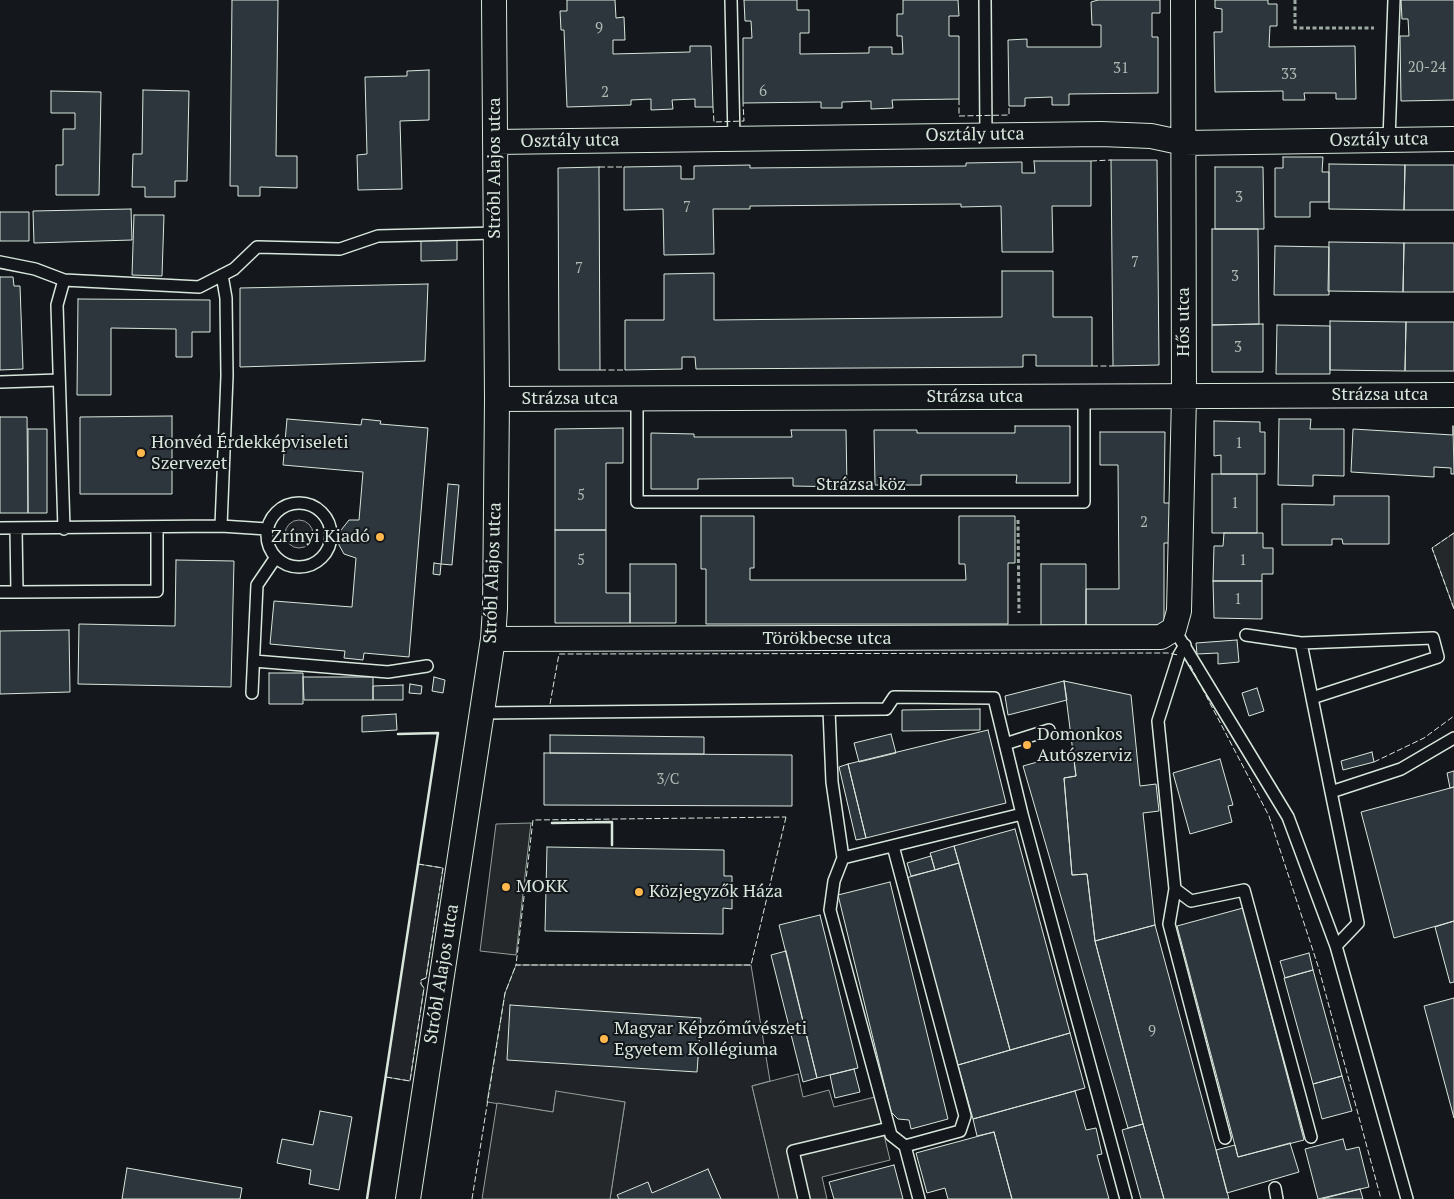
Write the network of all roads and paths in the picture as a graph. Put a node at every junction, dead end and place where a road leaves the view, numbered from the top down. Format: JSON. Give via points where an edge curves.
{"nodes":[{"id":1,"x":494,"y":0,"type":"edge"},
{"id":2,"x":731,"y":0,"type":"edge"},
{"id":3,"x":985,"y":0,"type":"edge"},
{"id":4,"x":1184,"y":0,"type":"edge"},
{"id":5,"x":1294,"y":0,"type":"edge"},
{"id":6,"x":1394,"y":0,"type":"edge"},
{"id":7,"x":1394,"y":28,"type":"junction"},
{"id":8,"x":986,"y":135,"type":"junction"},
{"id":9,"x":734,"y":139,"type":"junction"},
{"id":10,"x":1454,"y":139,"type":"edge"},
{"id":11,"x":1389,"y":140,"type":"junction"},
{"id":12,"x":495,"y":142,"type":"junction"},
{"id":13,"x":1184,"y":142,"type":"junction"},
{"id":14,"x":495,"y":233,"type":"junction"},
{"id":15,"x":0,"y":262,"type":"edge"},
{"id":16,"x":222,"y":275,"type":"junction"},
{"id":17,"x":64,"y":280,"type":"junction"},
{"id":18,"x":59,"y":380,"type":"junction"},
{"id":19,"x":0,"y":382,"type":"edge"},
{"id":20,"x":1454,"y":395,"type":"edge"},
{"id":21,"x":1184,"y":396,"type":"junction"},
{"id":22,"x":1084,"y":397,"type":"junction"},
{"id":23,"x":496,"y":399,"type":"junction"},
{"id":24,"x":638,"y":399,"type":"junction"},
{"id":25,"x":1018,"y":502,"type":"junction"},
{"id":26,"x":221,"y":526,"type":"junction"},
{"id":27,"x":157,"y":527,"type":"junction"},
{"id":28,"x":0,"y":528,"type":"edge"},
{"id":29,"x":16,"y":528,"type":"junction"},
{"id":30,"x":64,"y":529,"type":"junction"},
{"id":31,"x":267,"y":529,"type":"junction"},
{"id":32,"x":276,"y":558,"type":"junction"},
{"id":33,"x":0,"y":592,"type":"edge"},
{"id":34,"x":17,"y":592,"type":"junction"},
{"id":35,"x":1246,"y":635,"type":"dead end"},
{"id":36,"x":1173,"y":637,"type":"junction"},
{"id":37,"x":492,"y":639,"type":"junction"},
{"id":38,"x":1019,"y":639,"type":"junction"},
{"id":39,"x":1301,"y":643,"type":"junction"},
{"id":40,"x":254,"y":661,"type":"junction"},
{"id":41,"x":427,"y":666,"type":"dead end"},
{"id":42,"x":252,"y":693,"type":"dead end"},
{"id":43,"x":1312,"y":698,"type":"junction"},
{"id":44,"x":829,"y":710,"type":"junction"},
{"id":45,"x":481,"y":713,"type":"junction"},
{"id":46,"x":1049,"y":730,"type":"dead end"},
{"id":47,"x":1454,"y":738,"type":"edge"},
{"id":48,"x":1005,"y":744,"type":"junction"},
{"id":49,"x":1331,"y":792,"type":"junction"},
{"id":50,"x":1022,"y":814,"type":"junction"},
{"id":51,"x":893,"y":846,"type":"junction"},
{"id":52,"x":843,"y":858,"type":"junction"},
{"id":53,"x":1175,"y":889,"type":"junction"},
{"id":54,"x":1336,"y":946,"type":"junction"},
{"id":55,"x":889,"y":1128,"type":"junction"},
{"id":56,"x":1311,"y":1137,"type":"dead end"},
{"id":57,"x":1225,"y":1138,"type":"dead end"},
{"id":58,"x":906,"y":1146,"type":"junction"},
{"id":59,"x":408,"y":1199,"type":"edge"},
{"id":60,"x":804,"y":1199,"type":"edge"},
{"id":61,"x":919,"y":1199,"type":"edge"},
{"id":62,"x":1126,"y":1199,"type":"edge"},
{"id":63,"x":1407,"y":1199,"type":"edge"}],
"edges":[{"from":1,"to":12,"type":"street","name":"Stróbl Alajos utca"},
{"from":2,"to":9,"type":"lane"},
{"from":3,"to":8,"type":"lane"},
{"from":4,"to":13,"type":"street","name":"Hős utca"},
{"from":5,"to":7,"type":"path","via":[[1295,28]]},
{"from":6,"to":7,"type":"lane"},
{"from":7,"to":11,"type":"lane"},
{"from":8,"to":9,"type":"street","name":"Osztály utca"},
{"from":8,"to":13,"type":"street","name":"Osztály utca","via":[[1151,136]]},
{"from":9,"to":12,"type":"street","name":"Osztály utca"},
{"from":10,"to":11,"type":"street","name":"Osztály utca"},
{"from":11,"to":13,"type":"street","name":"Osztály utca"},
{"from":12,"to":14,"type":"street","name":"Stróbl Alajos utca"},
{"from":13,"to":21,"type":"street","name":"Hős utca"},
{"from":14,"to":16,"type":"lane","via":[[378,236],[340,249],[256,247],[234,269]]},
{"from":14,"to":23,"type":"street","name":"Stróbl Alajos utca"},
{"from":15,"to":17,"type":"lane"},
{"from":16,"to":17,"type":"lane","via":[[199,287]]},
{"from":16,"to":26,"type":"lane","via":[[226,298],[227,376]]},
{"from":17,"to":18,"type":"lane","via":[[57,305]]},
{"from":18,"to":19,"type":"lane"},
{"from":18,"to":30,"type":"lane"},
{"from":20,"to":21,"type":"street","name":"Strázsa utca"},
{"from":21,"to":22,"type":"street","name":"Strázsa utca"},
{"from":21,"to":36,"type":"street","name":"Hős utca","via":[[1179,611]]},
{"from":22,"to":24,"type":"street","name":"Strázsa utca"},
{"from":22,"to":25,"type":"lane","name":"Strázsa köz","via":[[1084,502]]},
{"from":23,"to":24,"type":"street","name":"Strázsa utca"},
{"from":23,"to":37,"type":"street","name":"Stróbl Alajos utca"},
{"from":24,"to":25,"type":"lane","name":"Strázsa köz","via":[[637,502]]},
{"from":25,"to":38,"type":"path"},
{"from":26,"to":27,"type":"lane"},
{"from":26,"to":31,"type":"lane"},
{"from":27,"to":30,"type":"lane"},
{"from":27,"to":34,"type":"lane","via":[[157,591]]},
{"from":28,"to":29,"type":"lane"},
{"from":29,"to":30,"type":"lane"},
{"from":29,"to":34,"type":"lane"},
{"from":31,"to":32,"type":"lane","via":[[268,544]]},
{"from":31,"to":32,"type":"lane","via":[[274,515],[294,504],[316,508],[327,518],[331,533],[328,549],[318,560],[304,567],[289,566]]},
{"from":32,"to":40,"type":"lane","via":[[257,585]]},
{"from":33,"to":34,"type":"lane"},
{"from":35,"to":39,"type":"lane"},
{"from":36,"to":38,"type":"street","name":"Törökbecse utca"},
{"from":36,"to":53,"type":"lane","via":[[1179,655],[1158,721]]},
{"from":36,"to":54,"type":"lane","via":[[1288,816]]},
{"from":37,"to":38,"type":"street","name":"Törökbecse utca"},
{"from":37,"to":45,"type":"street","name":"Stróbl Alajos utca"},
{"from":39,"to":43,"type":"lane"},
{"from":39,"to":43,"type":"lane","via":[[1433,638],[1438,657]]},
{"from":40,"to":41,"type":"lane","via":[[388,672]]},
{"from":40,"to":42,"type":"lane"},
{"from":43,"to":49,"type":"lane"},
{"from":44,"to":45,"type":"lane"},
{"from":44,"to":48,"type":"lane","via":[[886,709],[894,697],[994,698]]},
{"from":44,"to":52,"type":"lane","via":[[832,782]]},
{"from":45,"to":59,"type":"street","name":"Stróbl Alajos utca"},
{"from":46,"to":48,"type":"lane"},
{"from":47,"to":49,"type":"lane","via":[[1401,770]]},
{"from":48,"to":50,"type":"lane"},
{"from":49,"to":54,"type":"lane","via":[[1358,923]]},
{"from":50,"to":51,"type":"lane"},
{"from":50,"to":62,"type":"lane"},
{"from":51,"to":52,"type":"lane"},
{"from":51,"to":58,"type":"lane","via":[[964,1116],[960,1131]]},
{"from":52,"to":55,"type":"lane","via":[[834,881],[830,910]]},
{"from":53,"to":56,"type":"lane","via":[[1191,901],[1244,890]]},
{"from":53,"to":57,"type":"lane","via":[[1169,924]]},
{"from":54,"to":63,"type":"lane"},
{"from":55,"to":58,"type":"lane","via":[[891,1135]]},
{"from":55,"to":60,"type":"lane","via":[[792,1151]]},
{"from":58,"to":61,"type":"lane"}]}
